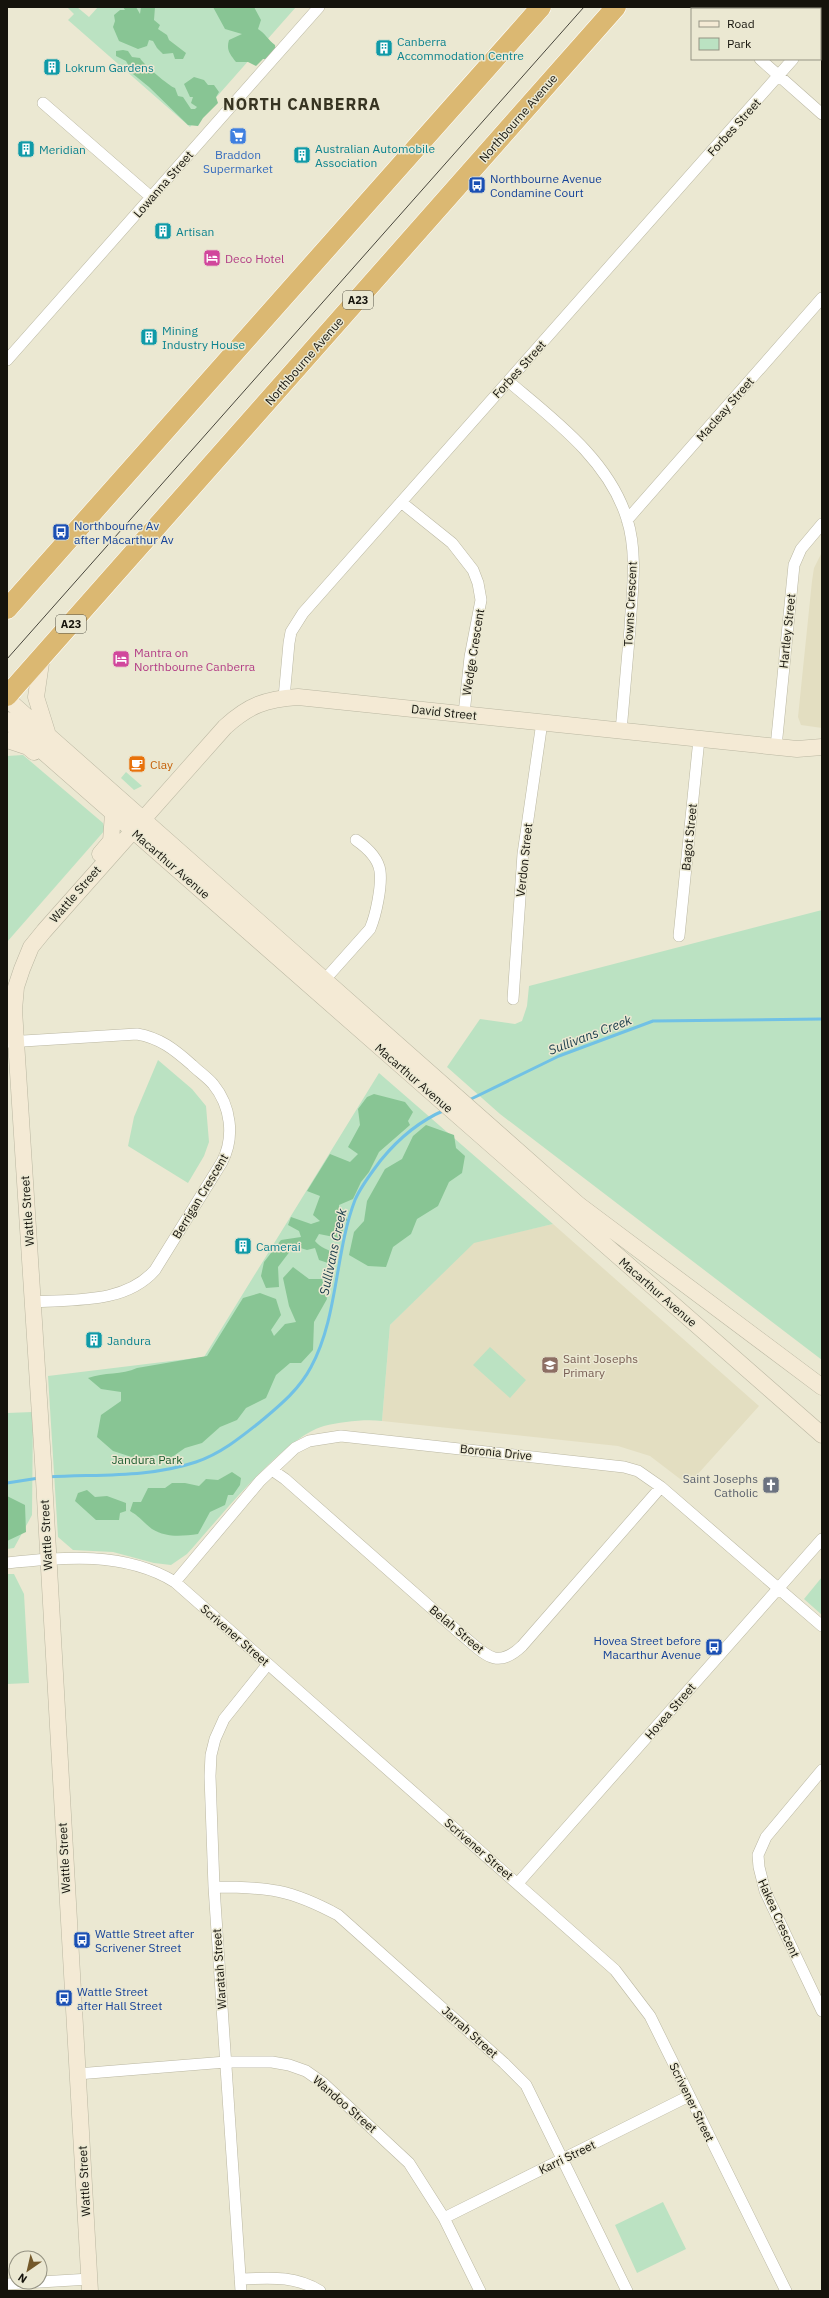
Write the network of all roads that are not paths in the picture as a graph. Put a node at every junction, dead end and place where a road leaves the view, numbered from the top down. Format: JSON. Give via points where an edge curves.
{"nodes":[{"id":1,"x":318,"y":7,"type":"edge"},
{"id":2,"x":541,"y":7,"type":"edge"},
{"id":3,"x":616,"y":7,"type":"edge"},
{"id":4,"x":761,"y":60,"type":"edge"},
{"id":5,"x":792,"y":60,"type":"edge"},
{"id":6,"x":779,"y":75,"type":"junction"},
{"id":7,"x":44,"y":103,"type":"dead end"},
{"id":8,"x":822,"y":114,"type":"edge"},
{"id":9,"x":150,"y":197,"type":"junction"},
{"id":10,"x":822,"y":298,"type":"edge"},
{"id":11,"x":7,"y":360,"type":"edge"},
{"id":12,"x":508,"y":381,"type":"junction"},
{"id":13,"x":401,"y":502,"type":"junction"},
{"id":14,"x":627,"y":520,"type":"junction"},
{"id":15,"x":822,"y":524,"type":"edge"},
{"id":16,"x":7,"y":609,"type":"edge"},
{"id":17,"x":42,"y":656,"type":"junction"},
{"id":18,"x":7,"y":697,"type":"edge"},
{"id":19,"x":284,"y":698,"type":"junction"},
{"id":20,"x":464,"y":714,"type":"junction"},
{"id":21,"x":7,"y":720,"type":"edge"},
{"id":22,"x":542,"y":722,"type":"junction"},
{"id":23,"x":621,"y":731,"type":"junction"},
{"id":24,"x":48,"y":735,"type":"junction"},
{"id":25,"x":698,"y":739,"type":"junction"},
{"id":26,"x":7,"y":740,"type":"edge"},
{"id":27,"x":776,"y":747,"type":"junction"},
{"id":28,"x":822,"y":747,"type":"edge"},
{"id":29,"x":797,"y":749,"type":"junction"},
{"id":30,"x":822,"y":756,"type":"edge"},
{"id":31,"x":69,"y":775,"type":"junction"},
{"id":32,"x":113,"y":813,"type":"junction"},
{"id":33,"x":138,"y":823,"type":"junction"},
{"id":34,"x":356,"y":840,"type":"dead end"},
{"id":35,"x":92,"y":876,"type":"junction"},
{"id":36,"x":679,"y":936,"type":"dead end"},
{"id":37,"x":319,"y":986,"type":"junction"},
{"id":38,"x":514,"y":999,"type":"dead end"},
{"id":39,"x":12,"y":1042,"type":"edge"},
{"id":40,"x":471,"y":1120,"type":"junction"},
{"id":41,"x":574,"y":1210,"type":"junction"},
{"id":42,"x":32,"y":1302,"type":"junction"},
{"id":43,"x":822,"y":1387,"type":"edge"},
{"id":44,"x":822,"y":1435,"type":"edge"},
{"id":45,"x":272,"y":1470,"type":"junction"},
{"id":46,"x":661,"y":1487,"type":"junction"},
{"id":47,"x":822,"y":1539,"type":"edge"},
{"id":48,"x":47,"y":1560,"type":"junction"},
{"id":49,"x":7,"y":1564,"type":"edge"},
{"id":50,"x":175,"y":1582,"type":"junction"},
{"id":51,"x":778,"y":1589,"type":"junction"},
{"id":52,"x":822,"y":1626,"type":"edge"},
{"id":53,"x":268,"y":1664,"type":"junction"},
{"id":54,"x":822,"y":1770,"type":"edge"},
{"id":55,"x":518,"y":1883,"type":"junction"},
{"id":56,"x":214,"y":1886,"type":"junction"},
{"id":57,"x":822,"y":2011,"type":"edge"},
{"id":58,"x":226,"y":2062,"type":"junction"},
{"id":59,"x":78,"y":2074,"type":"junction"},
{"id":60,"x":689,"y":2096,"type":"junction"},
{"id":61,"x":562,"y":2159,"type":"junction"},
{"id":62,"x":444,"y":2218,"type":"junction"},
{"id":63,"x":240,"y":2279,"type":"junction"},
{"id":64,"x":7,"y":2284,"type":"edge"},
{"id":65,"x":90,"y":2285,"type":"edge"},
{"id":66,"x":783,"y":2288,"type":"edge"},
{"id":67,"x":240,"y":2291,"type":"edge"},
{"id":68,"x":320,"y":2291,"type":"edge"},
{"id":69,"x":480,"y":2291,"type":"edge"},
{"id":70,"x":627,"y":2291,"type":"edge"}],
"edges":[{"from":1,"to":9,"type":"street","name":"Lowanna Street"},
{"from":2,"to":16,"type":"highway"},
{"from":3,"to":17,"type":"highway","name":"Northbourne Avenue","number":"A23"},
{"from":4,"to":6,"type":"street"},
{"from":5,"to":6,"type":"street","name":"Forbes Street"},
{"from":6,"to":8,"type":"street"},
{"from":6,"to":12,"type":"street","name":"Forbes Street"},
{"from":7,"to":9,"type":"street"},
{"from":9,"to":11,"type":"street","name":"Lowanna Street"},
{"from":10,"to":14,"type":"street","name":"Macleay Street"},
{"from":12,"to":13,"type":"street","name":"Forbes Street"},
{"from":12,"to":14,"type":"street","name":"Towns Crescent","via":[[571,436],[591,458],[611,486]]},
{"from":13,"to":19,"type":"street","name":"Forbes Street","via":[[295,625],[289,643]]},
{"from":13,"to":20,"type":"street","name":"Wedge Crescent","via":[[452,542],[473,570],[478,584],[481,600],[470,656]]},
{"from":14,"to":23,"type":"street","name":"Towns Crescent","via":[[634,570]]},
{"from":15,"to":27,"type":"street","name":"Hartley Street","via":[[801,549],[794,565]]},
{"from":17,"to":18,"type":"highway","name":"Northbourne Avenue","number":"A23"},
{"from":17,"to":24,"type":"street","via":[[36,697]]},
{"from":18,"to":24,"type":"street","name":"Macarthur Avenue"},
{"from":19,"to":20,"type":"street","name":"David Street","via":[[298,697]]},
{"from":19,"to":33,"type":"street","name":"David Street","via":[[261,702],[242,712],[225,727]]},
{"from":20,"to":22,"type":"street","name":"David Street"},
{"from":21,"to":31,"type":"street","name":"Macarthur Avenue"},
{"from":22,"to":23,"type":"street","name":"David Street"},
{"from":22,"to":38,"type":"street","name":"Verdon Street","via":[[523,854]]},
{"from":23,"to":25,"type":"street","name":"David Street"},
{"from":24,"to":33,"type":"street","name":"Macarthur Avenue"},
{"from":25,"to":27,"type":"street","name":"David Street"},
{"from":25,"to":36,"type":"street","name":"Bagot Street"},
{"from":26,"to":31,"type":"street","via":[[28,747]]},
{"from":27,"to":29,"type":"street","name":"David Street"},
{"from":28,"to":29,"type":"street","name":"David Street"},
{"from":29,"to":30,"type":"street","name":"David Street","via":[[803,754]]},
{"from":31,"to":32,"type":"street","name":"Macarthur Avenue"},
{"from":32,"to":33,"type":"street","name":"Macarthur Avenue"},
{"from":32,"to":35,"type":"street","via":[[111,840],[100,855]]},
{"from":33,"to":35,"type":"street","name":"Wattle Street"},
{"from":33,"to":37,"type":"street","name":"Macarthur Avenue"},
{"from":34,"to":37,"type":"street","via":[[370,850],[380,870],[375,918],[370,929]]},
{"from":35,"to":39,"type":"street","name":"Wattle Street","via":[[31,948],[16,987]]},
{"from":37,"to":40,"type":"street","name":"Macarthur Avenue","via":[[439,1101]]},
{"from":37,"to":40,"type":"street","name":"Macarthur Avenue","via":[[454,1095]]},
{"from":39,"to":42,"type":"street","name":"Wattle Street"},
{"from":39,"to":42,"type":"street","name":"Berrigan Crescent","via":[[137,1034],[151,1036],[170,1045],[213,1084],[224,1105],[230,1135],[222,1162],[147,1279],[124,1292],[111,1295]]},
{"from":40,"to":41,"type":"street","name":"Macarthur Avenue"},
{"from":41,"to":43,"type":"street","name":"Macarthur Avenue"},
{"from":41,"to":44,"type":"street","name":"Macarthur Avenue"},
{"from":42,"to":48,"type":"street","name":"Wattle Street"},
{"from":45,"to":46,"type":"street","name":"Boronia Drive","via":[[303,1444],[341,1436],[624,1467],[638,1472]]},
{"from":45,"to":46,"type":"street","name":"Belah Street","via":[[484,1654],[500,1660],[509,1658],[522,1646]]},
{"from":45,"to":50,"type":"street","name":"Boronia Drive"},
{"from":46,"to":51,"type":"street","name":"Boronia Drive"},
{"from":47,"to":51,"type":"street","name":"Hovea Street"},
{"from":48,"to":49,"type":"street","name":"Scrivener Street"},
{"from":48,"to":50,"type":"street","name":"Scrivener Street","via":[[71,1557],[115,1560],[162,1574]]},
{"from":48,"to":59,"type":"street","name":"Wattle Street"},
{"from":50,"to":53,"type":"street","name":"Scrivener Street"},
{"from":51,"to":52,"type":"street","name":"Boronia Drive"},
{"from":51,"to":55,"type":"street","name":"Hovea Street"},
{"from":53,"to":55,"type":"street","name":"Scrivener Street"},
{"from":53,"to":56,"type":"street","name":"Waratah Street","via":[[224,1719],[211,1755]]},
{"from":54,"to":57,"type":"street","name":"Hakea Crescent","via":[[766,1837],[758,1855],[765,1891]]},
{"from":55,"to":60,"type":"street","name":"Scrivener Street","via":[[615,1970],[650,2016]]},
{"from":56,"to":58,"type":"street","name":"Waratah Street"},
{"from":56,"to":61,"type":"street","name":"Jarrah Street","via":[[256,1887],[287,1892],[312,1901],[338,1915],[526,2085]]},
{"from":58,"to":59,"type":"street","name":"Wandoo Street"},
{"from":58,"to":62,"type":"street","name":"Wandoo Street","via":[[272,2062],[289,2065],[306,2071],[324,2083],[409,2163]]},
{"from":58,"to":63,"type":"street","name":"Waratah Street"},
{"from":59,"to":65,"type":"street","name":"Wattle Street"},
{"from":60,"to":61,"type":"street","name":"Karri Street"},
{"from":60,"to":66,"type":"street","name":"Scrivener Street"},
{"from":61,"to":62,"type":"street","name":"Karri Street"},
{"from":61,"to":70,"type":"street","name":"Jarrah Street"},
{"from":62,"to":69,"type":"street","name":"Wandoo Street"},
{"from":63,"to":67,"type":"street","name":"Waratah Street"},
{"from":63,"to":68,"type":"street","via":[[279,2277],[308,2284]]},
{"from":64,"to":65,"type":"street"}]}
